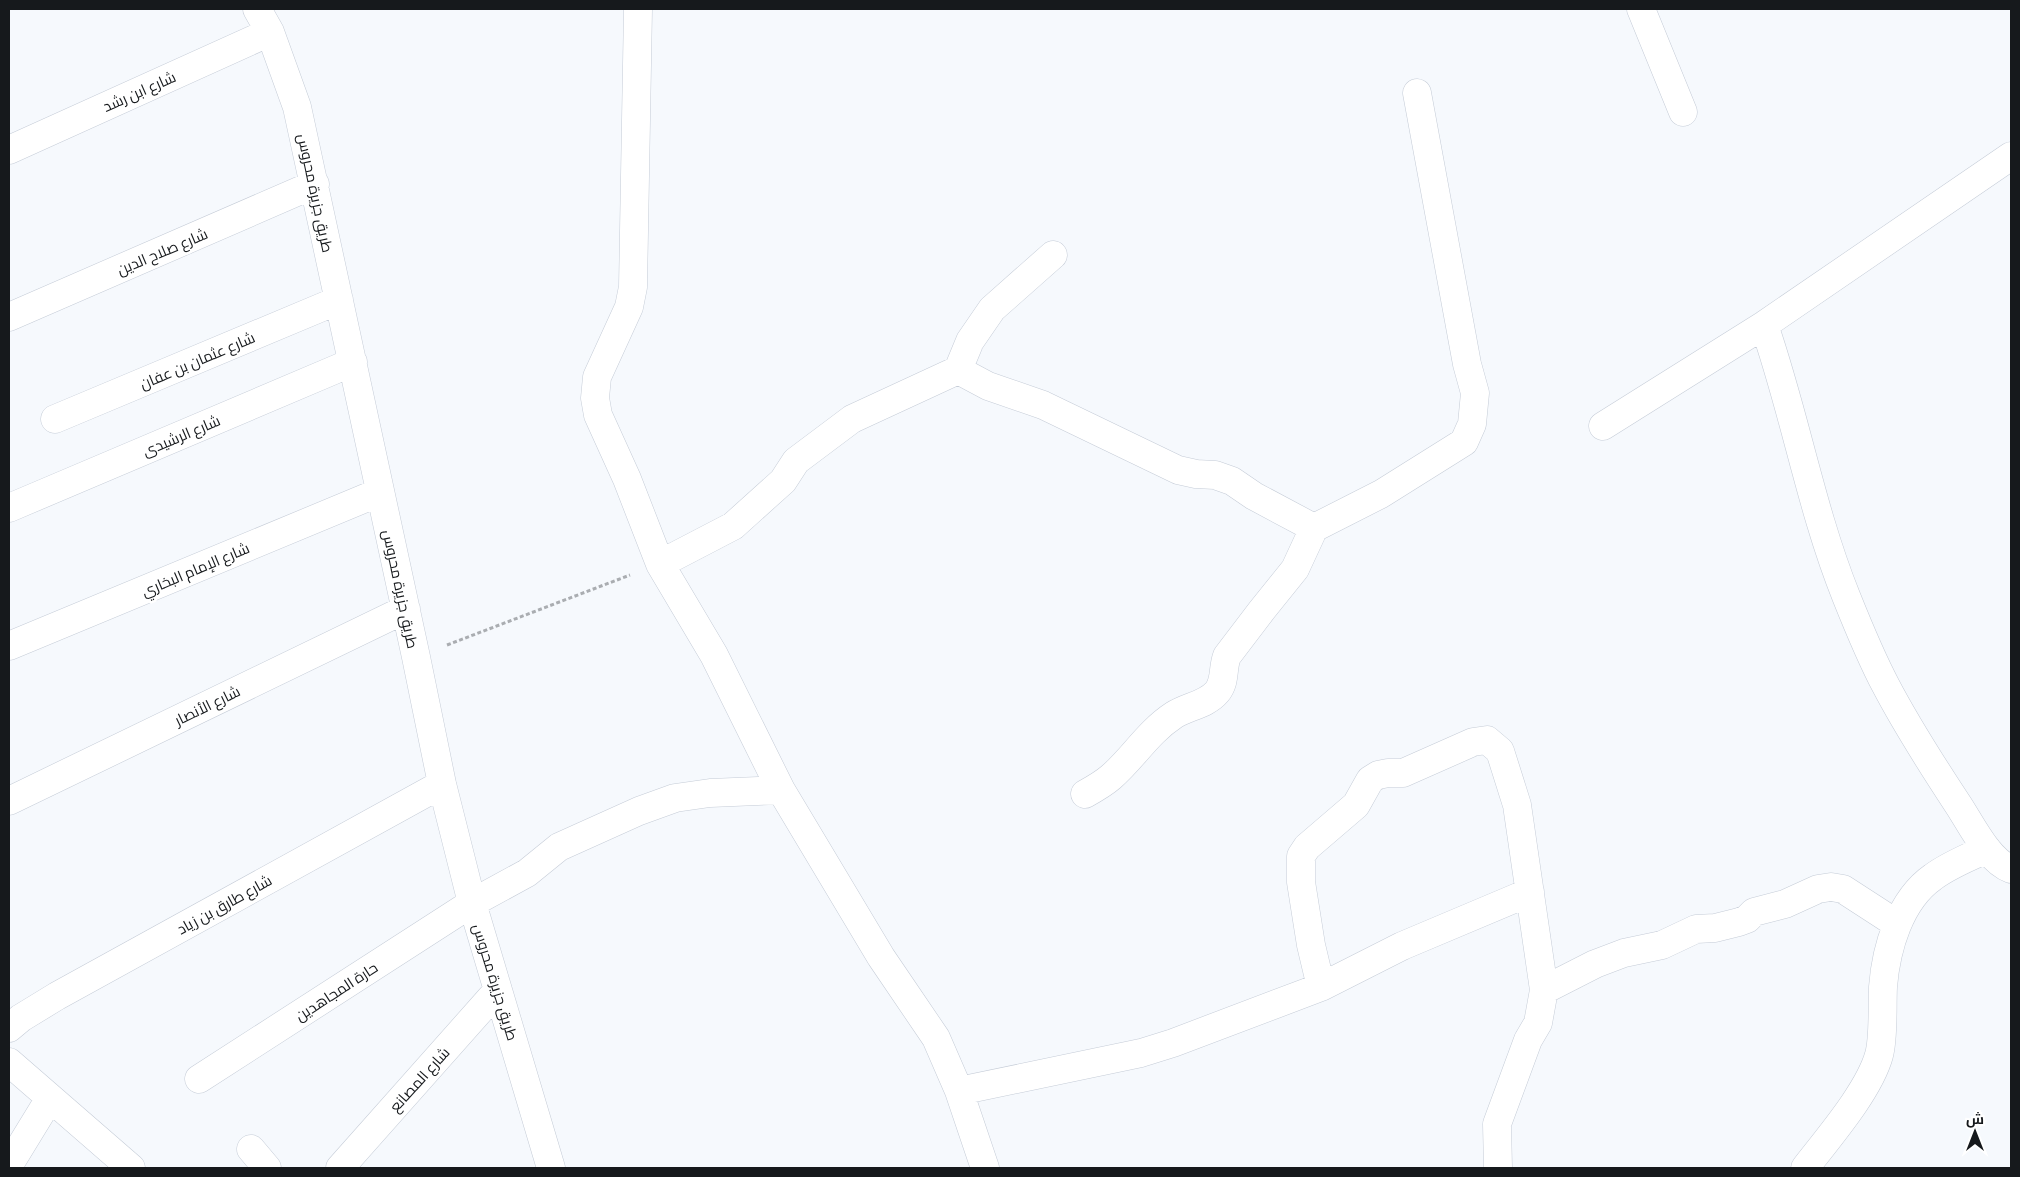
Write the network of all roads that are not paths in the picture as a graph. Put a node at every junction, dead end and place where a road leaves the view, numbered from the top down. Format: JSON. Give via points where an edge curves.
{"nodes":[{"id":1,"x":257,"y":9,"type":"edge"},
{"id":2,"x":638,"y":9,"type":"edge"},
{"id":3,"x":1641,"y":9,"type":"edge"},
{"id":4,"x":270,"y":32,"type":"junction"},
{"id":5,"x":1418,"y":92,"type":"dead end"},
{"id":6,"x":1683,"y":112,"type":"dead end"},
{"id":7,"x":9,"y":150,"type":"edge"},
{"id":8,"x":2011,"y":156,"type":"edge"},
{"id":9,"x":315,"y":184,"type":"junction"},
{"id":10,"x":1053,"y":255,"type":"dead end"},
{"id":11,"x":340,"y":300,"type":"junction"},
{"id":12,"x":9,"y":317,"type":"edge"},
{"id":13,"x":1764,"y":325,"type":"junction"},
{"id":14,"x":353,"y":362,"type":"junction"},
{"id":15,"x":958,"y":370,"type":"junction"},
{"id":16,"x":55,"y":419,"type":"dead end"},
{"id":17,"x":1603,"y":426,"type":"dead end"},
{"id":18,"x":380,"y":492,"type":"junction"},
{"id":19,"x":9,"y":508,"type":"edge"},
{"id":20,"x":1314,"y":528,"type":"junction"},
{"id":21,"x":660,"y":564,"type":"junction"},
{"id":22,"x":406,"y":609,"type":"junction"},
{"id":23,"x":9,"y":646,"type":"edge"},
{"id":24,"x":442,"y":784,"type":"junction"},
{"id":25,"x":781,"y":790,"type":"junction"},
{"id":26,"x":1085,"y":794,"type":"dead end"},
{"id":27,"x":9,"y":800,"type":"edge"},
{"id":28,"x":1987,"y":849,"type":"junction"},
{"id":29,"x":2011,"y":869,"type":"edge"},
{"id":30,"x":1530,"y":892,"type":"junction"},
{"id":31,"x":472,"y":903,"type":"junction"},
{"id":32,"x":1897,"y":924,"type":"junction"},
{"id":33,"x":1321,"y":987,"type":"junction"},
{"id":34,"x":498,"y":990,"type":"junction"},
{"id":35,"x":1544,"y":990,"type":"junction"},
{"id":36,"x":9,"y":1028,"type":"edge"},
{"id":37,"x":9,"y":1062,"type":"edge"},
{"id":38,"x":199,"y":1079,"type":"dead end"},
{"id":39,"x":959,"y":1090,"type":"junction"},
{"id":40,"x":50,"y":1098,"type":"junction"},
{"id":41,"x":9,"y":1165,"type":"edge"},
{"id":42,"x":131,"y":1168,"type":"edge"},
{"id":43,"x":340,"y":1168,"type":"edge"},
{"id":44,"x":551,"y":1168,"type":"edge"},
{"id":45,"x":985,"y":1168,"type":"edge"},
{"id":46,"x":1498,"y":1168,"type":"edge"},
{"id":47,"x":1805,"y":1168,"type":"edge"}],
"edges":[{"from":1,"to":4,"type":"street","name":"طريق جزيرة محروس"},
{"from":2,"to":21,"type":"street","via":[[633,288],[629,307],[597,377],[594,398],[598,415]]},
{"from":3,"to":6,"type":"street"},
{"from":4,"to":7,"type":"street","name":"شارع ابن رشد"},
{"from":4,"to":9,"type":"street","name":"طريق جزيرة محروس","via":[[297,107]]},
{"from":5,"to":20,"type":"street","via":[[1465,354],[1475,392],[1472,424],[1464,442],[1381,494]]},
{"from":8,"to":13,"type":"street"},
{"from":9,"to":11,"type":"street","name":"طريق جزيرة محروس"},
{"from":9,"to":12,"type":"street","name":"شارع صلاح الدين"},
{"from":10,"to":15,"type":"street","via":[[992,309],[970,341]]},
{"from":11,"to":14,"type":"street","name":"طريق جزيرة محروس"},
{"from":11,"to":16,"type":"street","name":"شارع عثمان بن عفان"},
{"from":13,"to":17,"type":"street"},
{"from":13,"to":28,"type":"street","via":[[1846,596],[1885,686]]},
{"from":14,"to":18,"type":"street","name":"طريق جزيرة محروس"},
{"from":14,"to":19,"type":"street","name":"شارع الرشيدى"},
{"from":15,"to":20,"type":"street","via":[[988,386],[1043,405],[1178,470],[1232,481]]},
{"from":15,"to":21,"type":"street","via":[[852,419],[796,461],[784,481],[733,526]]},
{"from":18,"to":22,"type":"street","name":"طريق جزيرة محروس"},
{"from":18,"to":23,"type":"street","name":"شارع الإمام البخاري"},
{"from":20,"to":26,"type":"street","via":[[1295,569],[1228,656],[1224,663],[1223,683],[1216,693],[1202,704],[1173,716],[1149,735],[1111,777]]},
{"from":21,"to":25,"type":"street","via":[[714,655]]},
{"from":22,"to":24,"type":"street","name":"طريق جزيرة محروس"},
{"from":22,"to":27,"type":"street","name":"شارع الأنصار"},
{"from":24,"to":31,"type":"street","name":"طريق جزيرة محروس"},
{"from":24,"to":36,"type":"street","name":"شارع طارق بن زياد","via":[[57,996]]},
{"from":25,"to":31,"type":"street","name":"حارة المجاهدين","via":[[675,798],[639,811],[559,847],[527,873]]},
{"from":25,"to":39,"type":"street","via":[[881,958],[936,1038]]},
{"from":28,"to":29,"type":"street"},
{"from":28,"to":32,"type":"street","via":[[1932,877],[1916,893]]},
{"from":30,"to":33,"type":"street","via":[[1402,946]]},
{"from":30,"to":33,"type":"street","via":[[1517,804],[1500,751],[1494,745],[1487,740],[1473,742],[1403,773],[1378,775],[1370,780],[1356,805],[1307,847],[1301,856],[1302,882]]},
{"from":30,"to":35,"type":"street"},
{"from":31,"to":34,"type":"street","name":"طريق جزيرة محروس"},
{"from":31,"to":38,"type":"street","name":"حارة المجاهدين"},
{"from":32,"to":35,"type":"street","via":[[1843,889],[1818,889],[1785,904],[1754,912],[1739,922],[1696,929],[1662,945],[1624,953]]},
{"from":32,"to":47,"type":"street","via":[[1884,984],[1880,1053],[1840,1124]]},
{"from":33,"to":39,"type":"street","via":[[1141,1053]]},
{"from":34,"to":43,"type":"street","name":"شارع المصانع"},
{"from":34,"to":44,"type":"street","name":"طريق جزيرة محروس"},
{"from":35,"to":46,"type":"street","via":[[1538,1023],[1528,1040],[1497,1124]]},
{"from":37,"to":40,"type":"street"},
{"from":39,"to":45,"type":"street"},
{"from":40,"to":41,"type":"street"},
{"from":40,"to":42,"type":"street"}]}
